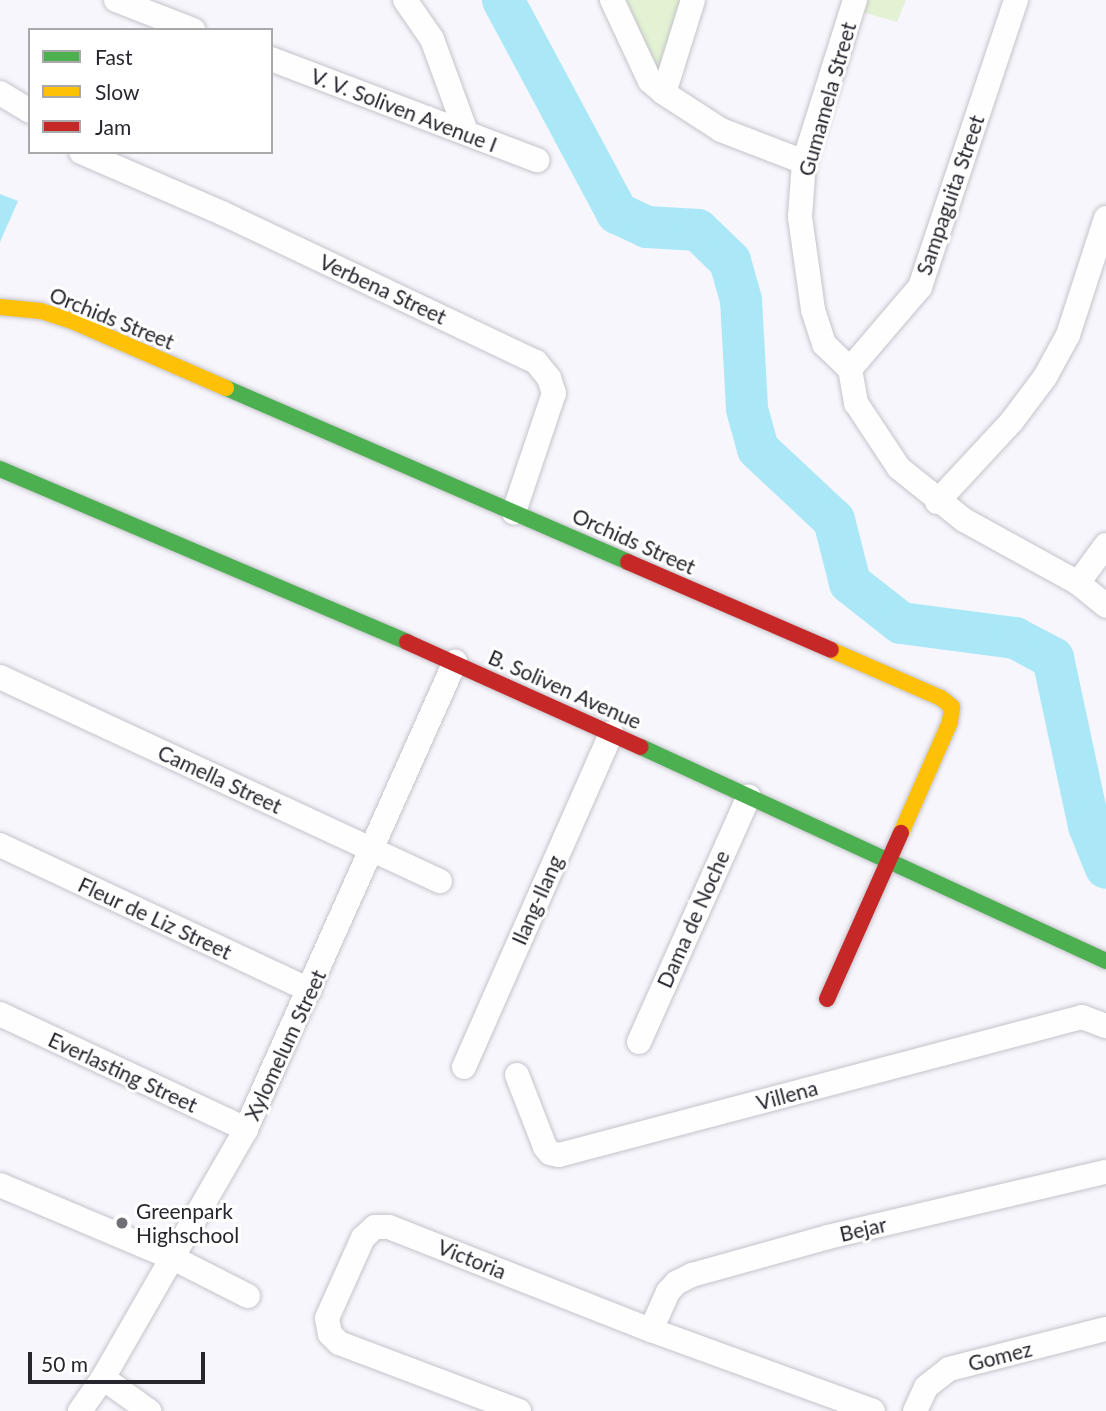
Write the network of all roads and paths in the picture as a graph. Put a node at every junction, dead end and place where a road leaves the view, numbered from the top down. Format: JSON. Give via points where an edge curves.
{"nodes":[{"id":1,"x":116,"y":0,"type":"edge"},
{"id":2,"x":405,"y":0,"type":"edge"},
{"id":3,"x":611,"y":0,"type":"edge"},
{"id":4,"x":693,"y":0,"type":"edge"},
{"id":5,"x":855,"y":0,"type":"edge"},
{"id":6,"x":1016,"y":0,"type":"edge"},
{"id":7,"x":187,"y":28,"type":"edge"},
{"id":8,"x":273,"y":60,"type":"edge"},
{"id":9,"x":0,"y":93,"type":"edge"},
{"id":10,"x":664,"y":93,"type":"junction"},
{"id":11,"x":28,"y":110,"type":"edge"},
{"id":12,"x":466,"y":132,"type":"junction"},
{"id":13,"x":86,"y":154,"type":"edge"},
{"id":14,"x":537,"y":160,"type":"dead end"},
{"id":15,"x":804,"y":162,"type":"junction"},
{"id":16,"x":1106,"y":218,"type":"edge"},
{"id":17,"x":0,"y":307,"type":"edge"},
{"id":18,"x":850,"y":369,"type":"junction"},
{"id":19,"x":0,"y":469,"type":"edge"},
{"id":20,"x":937,"y":502,"type":"junction"},
{"id":21,"x":514,"y":512,"type":"junction"},
{"id":22,"x":1106,"y":545,"type":"edge"},
{"id":23,"x":1078,"y":583,"type":"junction"},
{"id":24,"x":1106,"y":606,"type":"edge"},
{"id":25,"x":455,"y":662,"type":"junction"},
{"id":26,"x":0,"y":677,"type":"edge"},
{"id":27,"x":611,"y":733,"type":"junction"},
{"id":28,"x":749,"y":796,"type":"junction"},
{"id":29,"x":0,"y":845,"type":"edge"},
{"id":30,"x":373,"y":850,"type":"junction"},
{"id":31,"x":888,"y":860,"type":"junction"},
{"id":32,"x":440,"y":881,"type":"dead end"},
{"id":33,"x":1106,"y":961,"type":"edge"},
{"id":34,"x":310,"y":990,"type":"junction"},
{"id":35,"x":827,"y":999,"type":"dead end"},
{"id":36,"x":0,"y":1014,"type":"edge"},
{"id":37,"x":1106,"y":1026,"type":"edge"},
{"id":38,"x":639,"y":1042,"type":"dead end"},
{"id":39,"x":464,"y":1067,"type":"dead end"},
{"id":40,"x":517,"y":1075,"type":"dead end"},
{"id":41,"x":246,"y":1129,"type":"junction"},
{"id":42,"x":1106,"y":1172,"type":"edge"},
{"id":43,"x":0,"y":1185,"type":"edge"},
{"id":44,"x":173,"y":1258,"type":"junction"},
{"id":45,"x":248,"y":1296,"type":"dead end"},
{"id":46,"x":1106,"y":1329,"type":"edge"},
{"id":47,"x":651,"y":1330,"type":"junction"},
{"id":48,"x":103,"y":1378,"type":"junction"},
{"id":49,"x":80,"y":1411,"type":"edge"},
{"id":50,"x":149,"y":1411,"type":"edge"},
{"id":51,"x":520,"y":1411,"type":"edge"},
{"id":52,"x":873,"y":1411,"type":"edge"},
{"id":53,"x":915,"y":1411,"type":"edge"}],
"edges":[{"from":1,"to":7,"type":"street"},
{"from":2,"to":12,"type":"street","via":[[432,39]]},
{"from":3,"to":10,"type":"street","via":[[650,81]]},
{"from":4,"to":10,"type":"street"},
{"from":5,"to":15,"type":"street","name":"Gumamela Street"},
{"from":6,"to":18,"type":"street","name":"Sampaguita Street","via":[[919,287]]},
{"from":8,"to":12,"type":"street","name":"V. V. Soliven Avenue I"},
{"from":9,"to":11,"type":"street"},
{"from":10,"to":15,"type":"street","via":[[721,130]]},
{"from":12,"to":14,"type":"street","name":"V. V. Soliven Avenue I"},
{"from":13,"to":21,"type":"street","name":"Verbena Street","via":[[222,213],[536,362],[554,393]]},
{"from":15,"to":18,"type":"street","name":"Gumamela Street","via":[[800,217],[813,310],[824,344]]},
{"from":16,"to":20,"type":"street","via":[[1068,335],[1045,377],[1012,421]]},
{"from":17,"to":21,"type":"street","name":"Orchids Street","via":[[41,311],[72,321]]},
{"from":18,"to":20,"type":"street","via":[[856,403],[884,446],[899,468]]},
{"from":19,"to":25,"type":"street","name":"B. Soliven Avenue"},
{"from":20,"to":23,"type":"street"},
{"from":21,"to":31,"type":"street","name":"Orchids Street","via":[[941,698],[952,707],[950,722]]},
{"from":22,"to":23,"type":"street"},
{"from":23,"to":24,"type":"street"},
{"from":25,"to":27,"type":"street","name":"B. Soliven Avenue"},
{"from":25,"to":30,"type":"street","name":"Xylomelum Street"},
{"from":26,"to":30,"type":"street","name":"Camella Street"},
{"from":27,"to":28,"type":"street","name":"B. Soliven Avenue"},
{"from":27,"to":39,"type":"street","name":"Ilang-Ilang"},
{"from":28,"to":31,"type":"street","name":"B. Soliven Avenue"},
{"from":28,"to":38,"type":"street","name":"Dama de Noche"},
{"from":29,"to":34,"type":"street","name":"Fleur de Liz Street"},
{"from":30,"to":32,"type":"street","name":"Camella Street"},
{"from":30,"to":34,"type":"street","name":"Xylomelum Street"},
{"from":31,"to":33,"type":"street","name":"B. Soliven Avenue"},
{"from":31,"to":35,"type":"street","name":"Orchids Street"},
{"from":34,"to":41,"type":"street","name":"Xylomelum Street"},
{"from":36,"to":41,"type":"street","name":"Everlasting Street"},
{"from":37,"to":40,"type":"street","name":"Villena","via":[[1082,1017],[559,1155],[545,1147]]},
{"from":41,"to":44,"type":"street","name":"Xylomelum Street"},
{"from":42,"to":47,"type":"street","name":"Bejar","via":[[828,1237],[692,1275],[668,1292]]},
{"from":43,"to":44,"type":"street"},
{"from":44,"to":45,"type":"street"},
{"from":44,"to":48,"type":"street","name":"Xylomelum Street"},
{"from":46,"to":53,"type":"street","name":"Gomez","via":[[949,1369],[926,1387]]},
{"from":47,"to":51,"type":"street","name":"Victoria","via":[[389,1227],[375,1227],[363,1238],[327,1318],[330,1334],[339,1343]]},
{"from":47,"to":52,"type":"street","name":"Victoria"},
{"from":48,"to":49,"type":"street","name":"Xylomelum Street"},
{"from":48,"to":50,"type":"street"}]}
